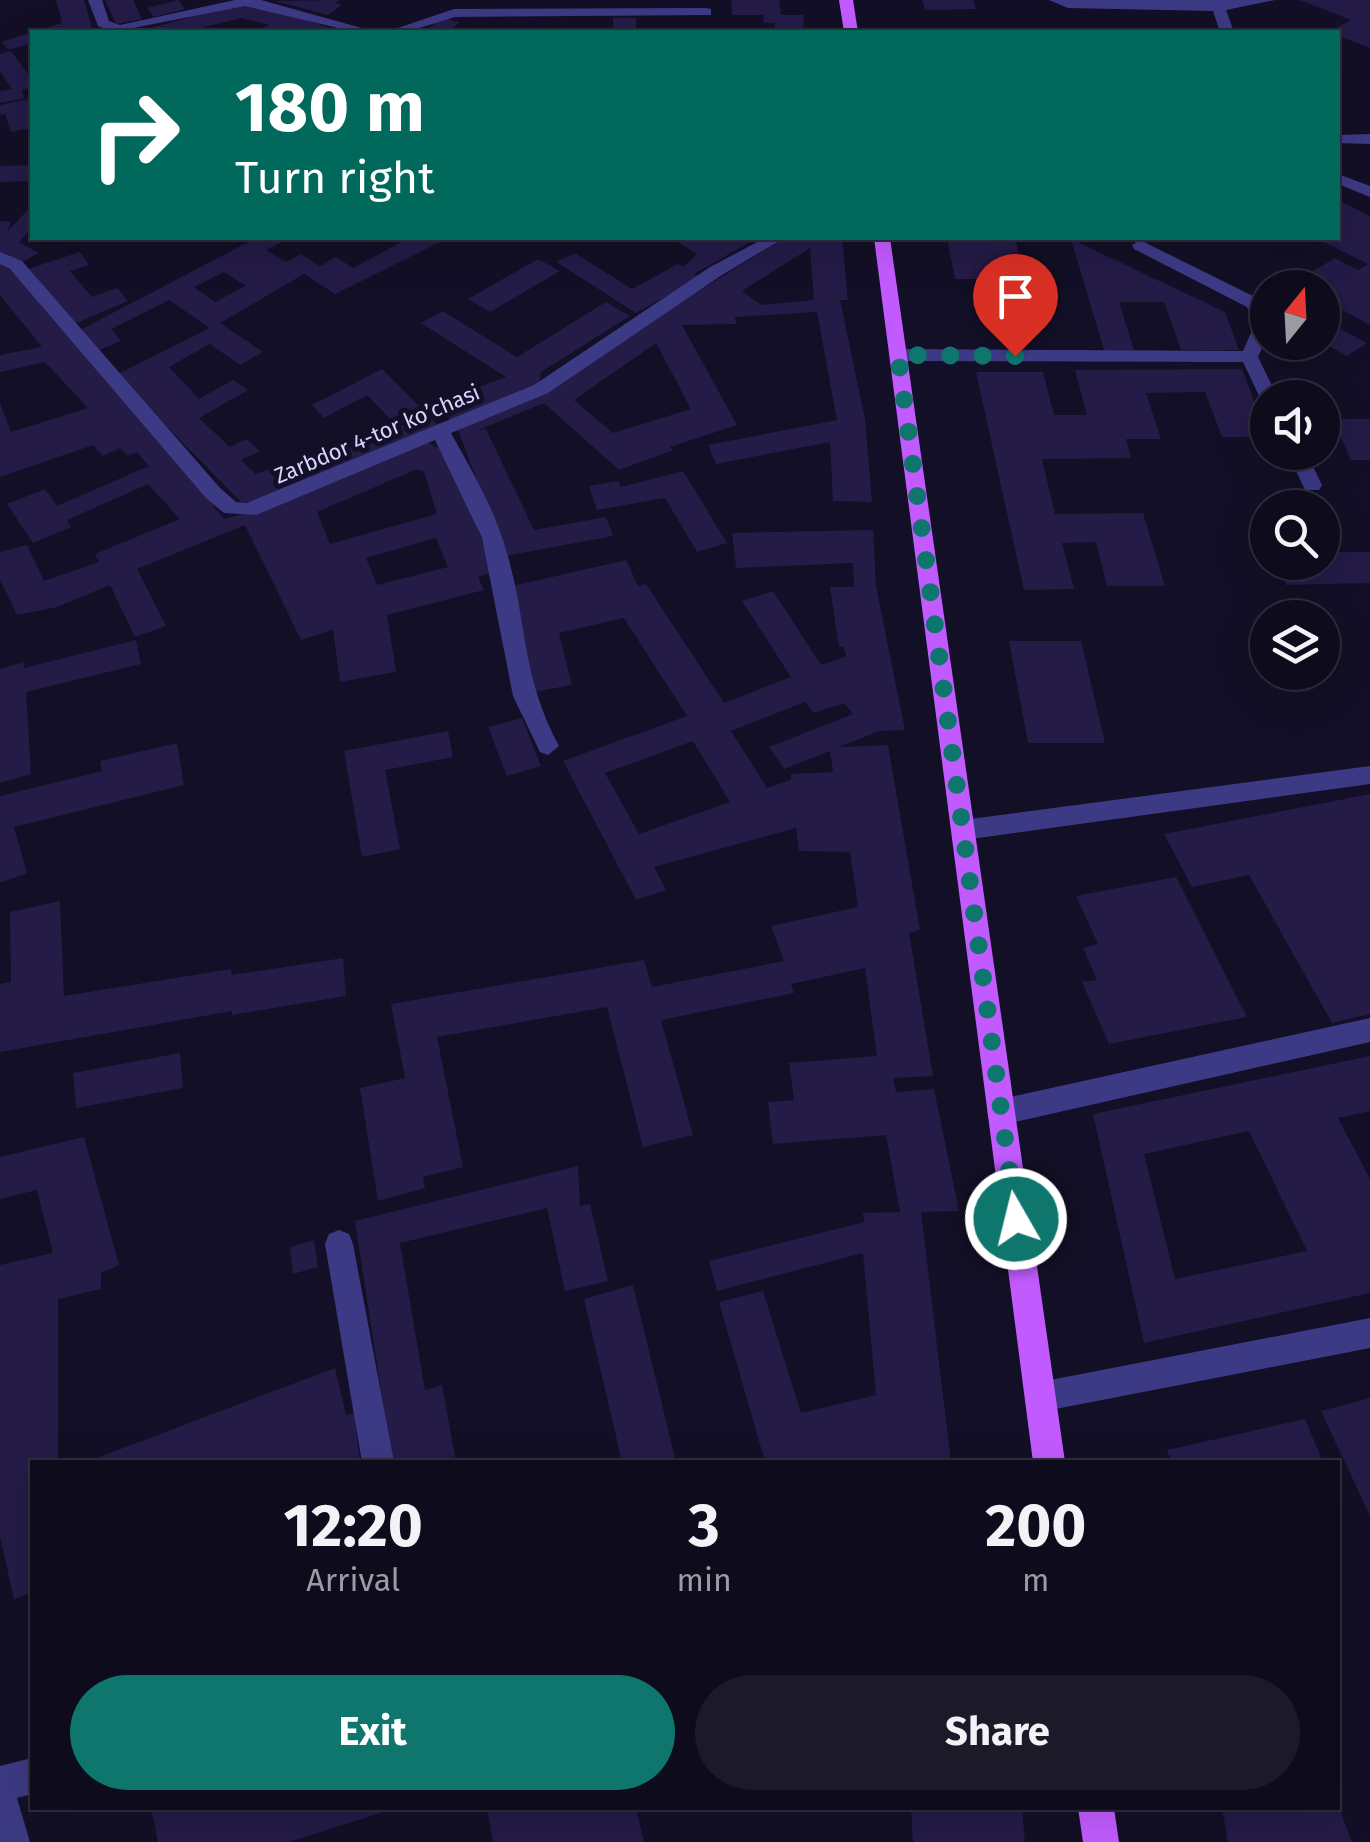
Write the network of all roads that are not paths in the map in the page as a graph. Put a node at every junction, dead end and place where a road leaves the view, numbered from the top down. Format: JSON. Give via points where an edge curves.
{"nodes":[{"id":1,"x":95,"y":0,"type":"edge"},
{"id":2,"x":436,"y":0,"type":"edge"},
{"id":3,"x":526,"y":0,"type":"edge"},
{"id":4,"x":846,"y":0,"type":"edge"},
{"id":5,"x":1056,"y":0,"type":"edge"},
{"id":6,"x":1268,"y":0,"type":"edge"},
{"id":7,"x":1223,"y":4,"type":"edge"},
{"id":8,"x":706,"y":12,"type":"dead end"},
{"id":9,"x":119,"y":30,"type":"edge"},
{"id":10,"x":119,"y":30,"type":"edge"},
{"id":11,"x":362,"y":30,"type":"edge"},
{"id":12,"x":399,"y":30,"type":"edge"},
{"id":13,"x":852,"y":30,"type":"edge"},
{"id":14,"x":1228,"y":30,"type":"edge"},
{"id":15,"x":1370,"y":138,"type":"edge"},
{"id":16,"x":1340,"y":139,"type":"edge"},
{"id":17,"x":1340,"y":180,"type":"edge"},
{"id":18,"x":1370,"y":192,"type":"edge"},
{"id":19,"x":772,"y":240,"type":"edge"},
{"id":20,"x":882,"y":240,"type":"edge"},
{"id":21,"x":1140,"y":245,"type":"dead end"},
{"id":22,"x":0,"y":256,"type":"edge"},
{"id":23,"x":898,"y":355,"type":"junction"},
{"id":24,"x":1249,"y":357,"type":"junction"},
{"id":25,"x":1260,"y":380,"type":"edge"},
{"id":26,"x":441,"y":434,"type":"junction"},
{"id":27,"x":1305,"y":470,"type":"edge"},
{"id":28,"x":1312,"y":485,"type":"dead end"},
{"id":29,"x":548,"y":746,"type":"dead end"},
{"id":30,"x":1370,"y":775,"type":"edge"},
{"id":31,"x":963,"y":830,"type":"junction"},
{"id":32,"x":1370,"y":1030,"type":"edge"},
{"id":33,"x":1001,"y":1112,"type":"junction"},
{"id":34,"x":339,"y":1244,"type":"dead end"},
{"id":35,"x":1370,"y":1333,"type":"edge"},
{"id":36,"x":1040,"y":1397,"type":"junction"},
{"id":37,"x":378,"y":1460,"type":"edge"},
{"id":38,"x":1049,"y":1460,"type":"edge"},
{"id":39,"x":30,"y":1776,"type":"edge"},
{"id":40,"x":0,"y":1784,"type":"edge"},
{"id":41,"x":0,"y":1801,"type":"edge"},
{"id":42,"x":1096,"y":1810,"type":"edge"},
{"id":43,"x":12,"y":1842,"type":"edge"},
{"id":44,"x":1101,"y":1842,"type":"edge"}],
"edges":[{"from":1,"to":9,"type":"street","via":[[103,23]]},
{"from":2,"to":3,"type":"street"},
{"from":4,"to":13,"type":"main road"},
{"from":5,"to":7,"type":"street"},
{"from":6,"to":7,"type":"street"},
{"from":7,"to":14,"type":"street"},
{"from":8,"to":12,"type":"street","via":[[454,13]]},
{"from":10,"to":11,"type":"street","via":[[244,2]]},
{"from":15,"to":16,"type":"street"},
{"from":17,"to":18,"type":"street"},
{"from":19,"to":26,"type":"street","name":"Zarbdor 4-tor koʼchasi","via":[[541,389]]},
{"from":20,"to":23,"type":"main road"},
{"from":21,"to":24,"type":"street","via":[[1254,304],[1263,326]]},
{"from":22,"to":26,"type":"street","name":"Zarbdor 4-tor koʼchasi","via":[[16,265],[232,508],[278,501]]},
{"from":23,"to":24,"type":"street"},
{"from":23,"to":31,"type":"main road"},
{"from":24,"to":25,"type":"street"},
{"from":26,"to":29,"type":"street","via":[[496,553],[517,684]]},
{"from":27,"to":28,"type":"street"},
{"from":30,"to":31,"type":"street"},
{"from":31,"to":33,"type":"main road"},
{"from":32,"to":33,"type":"street"},
{"from":33,"to":36,"type":"main road"},
{"from":34,"to":37,"type":"street"},
{"from":35,"to":36,"type":"street"},
{"from":36,"to":38,"type":"main road"},
{"from":39,"to":40,"type":"street"},
{"from":41,"to":43,"type":"street"},
{"from":42,"to":44,"type":"main road"}]}
